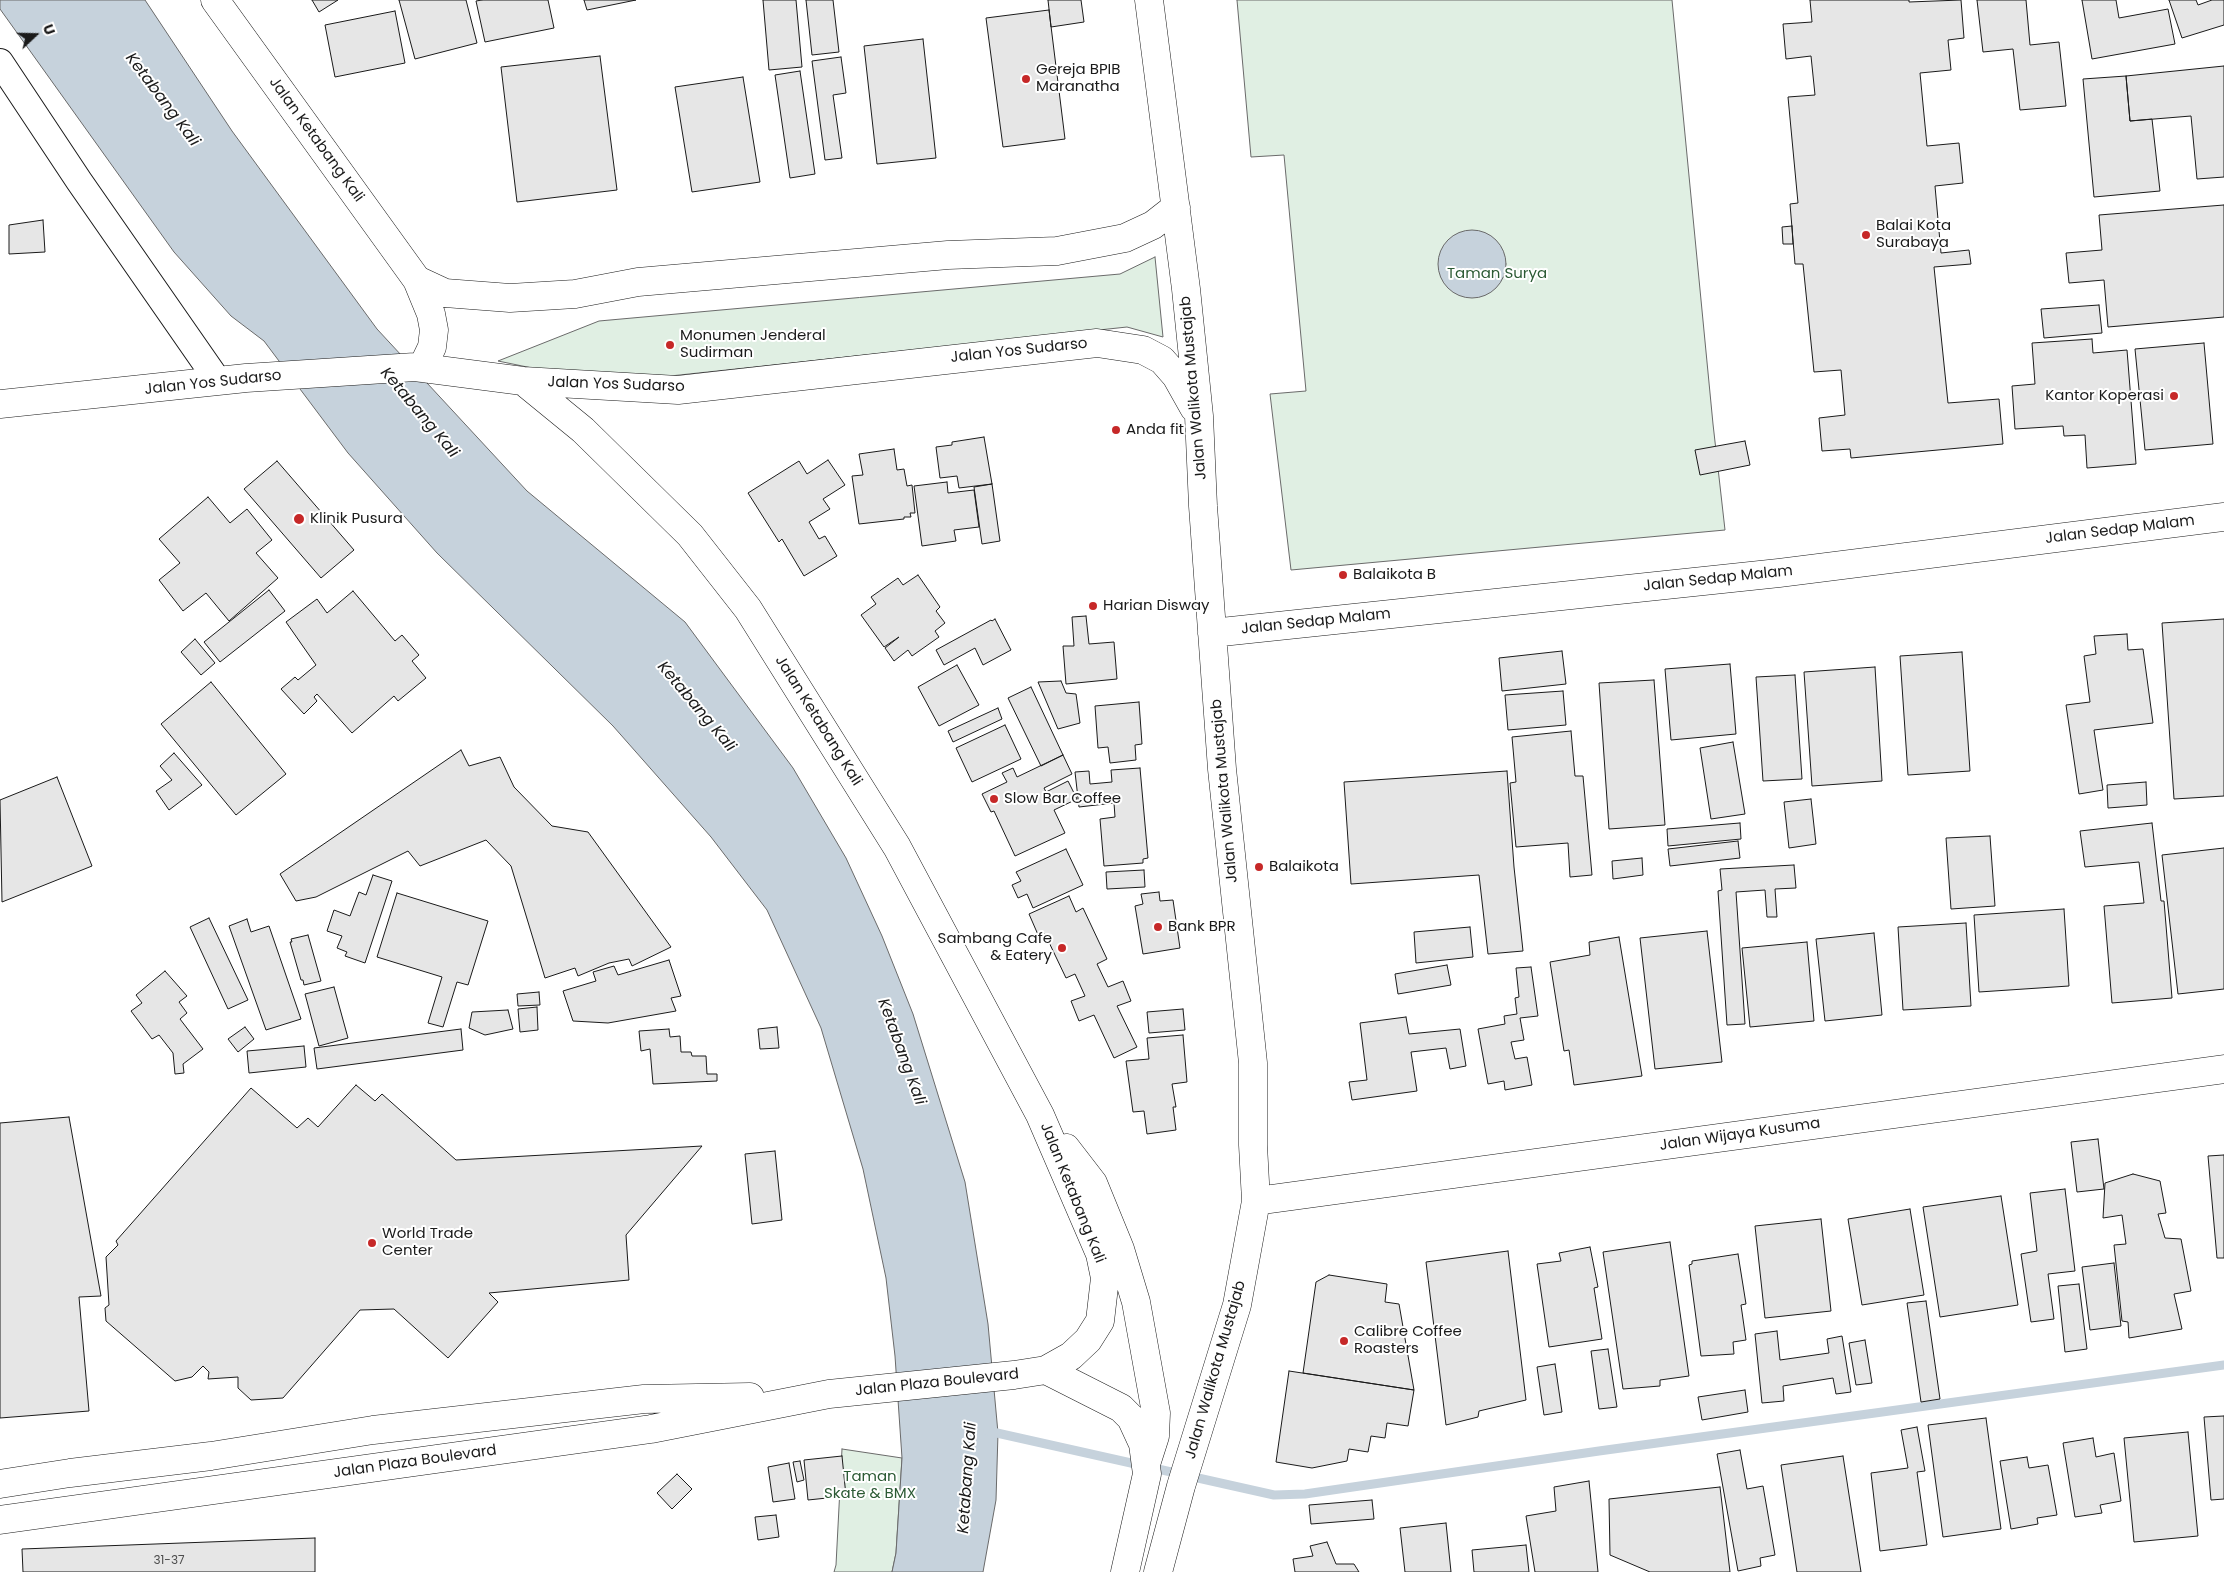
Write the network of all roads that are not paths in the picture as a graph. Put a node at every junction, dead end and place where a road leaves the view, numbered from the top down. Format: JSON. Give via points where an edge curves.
{"nodes":[{"id":1,"x":215,"y":0,"type":"edge"},
{"id":2,"x":1149,"y":0,"type":"edge"},
{"id":3,"x":0,"y":62,"type":"edge"},
{"id":4,"x":1176,"y":207,"type":"junction"},
{"id":5,"x":417,"y":280,"type":"junction"},
{"id":6,"x":419,"y":368,"type":"junction"},
{"id":7,"x":218,"y":381,"type":"junction"},
{"id":8,"x":523,"y":381,"type":"junction"},
{"id":9,"x":0,"y":404,"type":"edge"},
{"id":10,"x":1199,"y":416,"type":"junction"},
{"id":11,"x":2224,"y":517,"type":"edge"},
{"id":12,"x":1212,"y":633,"type":"junction"},
{"id":13,"x":2224,"y":1069,"type":"edge"},
{"id":14,"x":1040,"y":1115,"type":"junction"},
{"id":15,"x":1256,"y":1201,"type":"junction"},
{"id":16,"x":1046,"y":1370,"type":"junction"},
{"id":17,"x":829,"y":1394,"type":"junction"},
{"id":18,"x":333,"y":1435,"type":"junction"},
{"id":19,"x":1147,"y":1466,"type":"junction"},
{"id":20,"x":339,"y":1473,"type":"junction"},
{"id":21,"x":0,"y":1484,"type":"edge"},
{"id":22,"x":0,"y":1520,"type":"edge"},
{"id":23,"x":1125,"y":1572,"type":"edge"},
{"id":24,"x":1158,"y":1572,"type":"edge"}],
"edges":[{"from":1,"to":5,"type":"street","name":"Jalan Ketabang Kali"},
{"from":2,"to":4,"type":"street","name":"Jalan Walikota Mustajab"},
{"from":3,"to":7,"type":"street"},
{"from":4,"to":5,"type":"street","via":[[1153,225],[1125,238],[1057,251],[948,255],[638,282],[574,294],[510,298],[445,293]]},
{"from":4,"to":10,"type":"street","name":"Jalan Walikota Mustajab"},
{"from":5,"to":6,"type":"street","name":"Jalan Ketabang Kali","via":[[434,330],[432,347]]},
{"from":6,"to":7,"type":"street","name":"Jalan Yos Sudarso"},
{"from":6,"to":8,"type":"street","name":"Jalan Yos Sudarso"},
{"from":7,"to":9,"type":"street","name":"Jalan Yos Sudarso"},
{"from":8,"to":10,"type":"street","name":"Jalan Yos Sudarso","via":[[678,390],[1108,343],[1143,350],[1162,360],[1176,376]]},
{"from":8,"to":14,"type":"street","name":"Jalan Ketabang Kali","via":[[583,430],[690,535],[748,609],[898,848]]},
{"from":10,"to":12,"type":"street","name":"Jalan Walikota Mustajab"},
{"from":11,"to":12,"type":"street","name":"Jalan Sedap Malam","via":[[1779,572]]},
{"from":12,"to":15,"type":"street","name":"Jalan Walikota Mustajab","via":[[1222,769],[1253,1063]]},
{"from":13,"to":15,"type":"street","name":"Jalan Wijaya Kusuma"},
{"from":14,"to":16,"type":"street","name":"Jalan Ketabang Kali","via":[[1100,1254],[1105,1278],[1100,1321],[1088,1340],[1071,1356]]},
{"from":14,"to":19,"type":"street","name":"Jalan Ketabang Kali","via":[[1093,1183],[1120,1249],[1136,1302],[1156,1413],[1155,1436]]},
{"from":15,"to":24,"type":"street","name":"Jalan Walikota Mustajab","via":[[1237,1305]]},
{"from":16,"to":17,"type":"street","name":"Jalan Plaza Boulevard"},
{"from":16,"to":19,"type":"street","via":[[1121,1408],[1132,1418]]},
{"from":17,"to":18,"type":"street","name":"Jalan Plaza Boulevard","via":[[644,1399]]},
{"from":17,"to":20,"type":"street","name":"Jalan Plaza Boulevard","via":[[651,1429]]},
{"from":18,"to":20,"type":"street"},
{"from":18,"to":21,"type":"street","name":"Jalan Plaza Boulevard","via":[[211,1456]]},
{"from":19,"to":23,"type":"street","name":"Jalan Ketabang Kali"},
{"from":20,"to":22,"type":"street","name":"Jalan Plaza Boulevard"}]}
